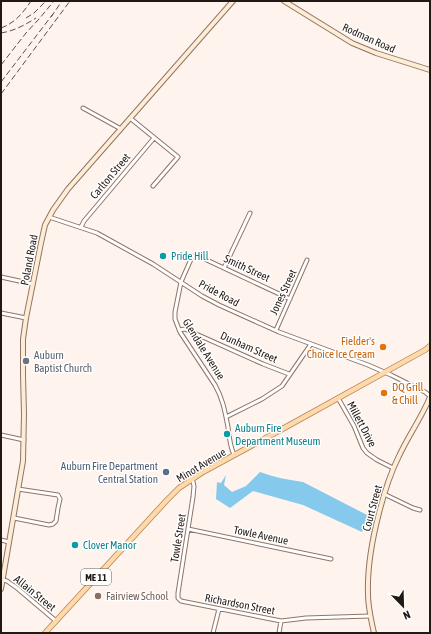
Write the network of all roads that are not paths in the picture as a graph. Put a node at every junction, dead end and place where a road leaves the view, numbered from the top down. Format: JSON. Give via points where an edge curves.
{"nodes":[{"id":1,"x":234,"y":1,"type":"edge"},
{"id":2,"x":284,"y":1,"type":"edge"},
{"id":3,"x":430,"y":70,"type":"edge"},
{"id":4,"x":83,"y":108,"type":"dead end"},
{"id":5,"x":130,"y":118,"type":"junction"},
{"id":6,"x":121,"y":129,"type":"junction"},
{"id":7,"x":154,"y":138,"type":"junction"},
{"id":8,"x":153,"y":186,"type":"dead end"},
{"id":9,"x":250,"y":214,"type":"dead end"},
{"id":10,"x":49,"y":217,"type":"junction"},
{"id":11,"x":82,"y":228,"type":"junction"},
{"id":12,"x":196,"y":255,"type":"joint"},
{"id":13,"x":307,"y":260,"type":"dead end"},
{"id":14,"x":224,"y":268,"type":"junction"},
{"id":15,"x":1,"y":277,"type":"edge"},
{"id":16,"x":182,"y":282,"type":"junction"},
{"id":17,"x":33,"y":284,"type":"junction"},
{"id":18,"x":290,"y":299,"type":"junction"},
{"id":19,"x":1,"y":313,"type":"edge"},
{"id":20,"x":26,"y":318,"type":"junction"},
{"id":21,"x":180,"y":330,"type":"junction"},
{"id":22,"x":276,"y":330,"type":"junction"},
{"id":23,"x":311,"y":344,"type":"junction"},
{"id":24,"x":430,"y":346,"type":"edge"},
{"id":25,"x":428,"y":349,"type":"edge"},
{"id":26,"x":386,"y":372,"type":"junction"},
{"id":27,"x":289,"y":374,"type":"junction"},
{"id":28,"x":430,"y":396,"type":"edge"},
{"id":29,"x":338,"y":398,"type":"junction"},
{"id":30,"x":226,"y":417,"type":"junction"},
{"id":31,"x":1,"y":435,"type":"edge"},
{"id":32,"x":24,"y":440,"type":"junction"},
{"id":33,"x":234,"y":455,"type":"junction"},
{"id":34,"x":393,"y":468,"type":"junction"},
{"id":35,"x":192,"y":478,"type":"junction"},
{"id":36,"x":18,"y":489,"type":"junction"},
{"id":37,"x":384,"y":494,"type":"junction"},
{"id":38,"x":420,"y":510,"type":"dead end"},
{"id":39,"x":14,"y":518,"type":"junction"},
{"id":40,"x":188,"y":529,"type":"junction"},
{"id":41,"x":1,"y":540,"type":"edge"},
{"id":42,"x":9,"y":542,"type":"junction"},
{"id":43,"x":331,"y":559,"type":"dead end"},
{"id":44,"x":3,"y":580,"type":"junction"},
{"id":45,"x":1,"y":589,"type":"edge"},
{"id":46,"x":179,"y":600,"type":"joint"},
{"id":47,"x":219,"y":609,"type":"junction"},
{"id":48,"x":370,"y":616,"type":"junction"},
{"id":49,"x":56,"y":621,"type":"junction"},
{"id":50,"x":281,"y":621,"type":"junction"},
{"id":51,"x":45,"y":633,"type":"edge"},
{"id":52,"x":213,"y":633,"type":"edge"},
{"id":53,"x":279,"y":633,"type":"edge"},
{"id":54,"x":374,"y":633,"type":"edge"}],
"edges":[{"from":1,"to":5,"type":"street","name":"Poland Road"},
{"from":2,"to":3,"type":"street","name":"Rodman Road","via":[[352,43]]},
{"from":4,"to":6,"type":"street"},
{"from":5,"to":6,"type":"street","name":"Poland Road"},
{"from":5,"to":7,"type":"street"},
{"from":6,"to":10,"type":"street","name":"Poland Road","via":[[68,189]]},
{"from":7,"to":8,"type":"street","via":[[178,157]]},
{"from":7,"to":11,"type":"street","name":"Carlton Street","via":[[84,221]]},
{"from":9,"to":14,"type":"street"},
{"from":10,"to":11,"type":"street","name":"Pride Road"},
{"from":10,"to":17,"type":"street","name":"Poland Road"},
{"from":11,"to":16,"type":"street","name":"Pride Road","via":[[127,249]]},
{"from":12,"to":14,"type":"street","name":"Smith Street"},
{"from":12,"to":16,"type":"street","name":"Glendale Avenue","via":[[192,256]]},
{"from":13,"to":18,"type":"street","name":"Jones Street"},
{"from":14,"to":18,"type":"street","name":"Smith Street"},
{"from":15,"to":17,"type":"street"},
{"from":16,"to":21,"type":"street","name":"Glendale Avenue","via":[[175,315]]},
{"from":16,"to":22,"type":"street","name":"Pride Road","via":[[207,299]]},
{"from":17,"to":20,"type":"street","name":"Poland Road"},
{"from":18,"to":22,"type":"street","name":"Jones Street"},
{"from":19,"to":20,"type":"street"},
{"from":20,"to":32,"type":"street","name":"Poland Road","via":[[22,375]]},
{"from":21,"to":27,"type":"street","name":"Dunham Street"},
{"from":21,"to":30,"type":"street","name":"Glendale Avenue","via":[[220,393]]},
{"from":22,"to":23,"type":"street","name":"Pride Road"},
{"from":23,"to":26,"type":"street","name":"Pride Road"},
{"from":23,"to":27,"type":"street"},
{"from":24,"to":25,"type":"main road","name":"Minot Avenue","number":"ME 11"},
{"from":25,"to":26,"type":"main road","name":"Minot Avenue","number":"ME 11"},
{"from":26,"to":28,"type":"street","name":"Pride Road"},
{"from":26,"to":29,"type":"main road","name":"Minot Avenue","number":"ME 11"},
{"from":27,"to":30,"type":"street","via":[[282,386]]},
{"from":28,"to":34,"type":"street","name":"Court Street"},
{"from":29,"to":33,"type":"main road","name":"Minot Avenue","number":"ME 11"},
{"from":29,"to":34,"type":"street","name":"Millett Drive","via":[[367,453]]},
{"from":30,"to":33,"type":"street","name":"Glendale Avenue"},
{"from":31,"to":32,"type":"street"},
{"from":32,"to":36,"type":"street","name":"Poland Road"},
{"from":33,"to":35,"type":"main road","name":"Minot Avenue","number":"ME 11"},
{"from":34,"to":37,"type":"street","name":"Court Street"},
{"from":35,"to":40,"type":"street","name":"Towle Street","via":[[194,488]]},
{"from":35,"to":49,"type":"main road","name":"Minot Avenue","number":"ME 11","via":[[167,500]]},
{"from":36,"to":39,"type":"street","name":"Poland Road"},
{"from":36,"to":39,"type":"street","via":[[58,495],[60,500],[54,524]]},
{"from":37,"to":38,"type":"street"},
{"from":37,"to":48,"type":"street","name":"Court Street","via":[[370,556]]},
{"from":39,"to":42,"type":"street","name":"Poland Road"},
{"from":40,"to":43,"type":"street","name":"Towle Avenue"},
{"from":40,"to":46,"type":"street","name":"Towle Street"},
{"from":41,"to":42,"type":"street"},
{"from":42,"to":44,"type":"street","name":"Poland Road"},
{"from":44,"to":45,"type":"street","name":"Poland Road"},
{"from":44,"to":49,"type":"street","name":"Allain Street","via":[[17,588]]},
{"from":46,"to":47,"type":"street","name":"Richardson Street"},
{"from":47,"to":50,"type":"street","name":"Richardson Street"},
{"from":47,"to":52,"type":"street"},
{"from":48,"to":50,"type":"street","name":"Richardson Street"},
{"from":48,"to":54,"type":"street","name":"Court Street"},
{"from":49,"to":51,"type":"main road","name":"Minot Avenue","number":"ME 11"},
{"from":50,"to":53,"type":"street"}]}
